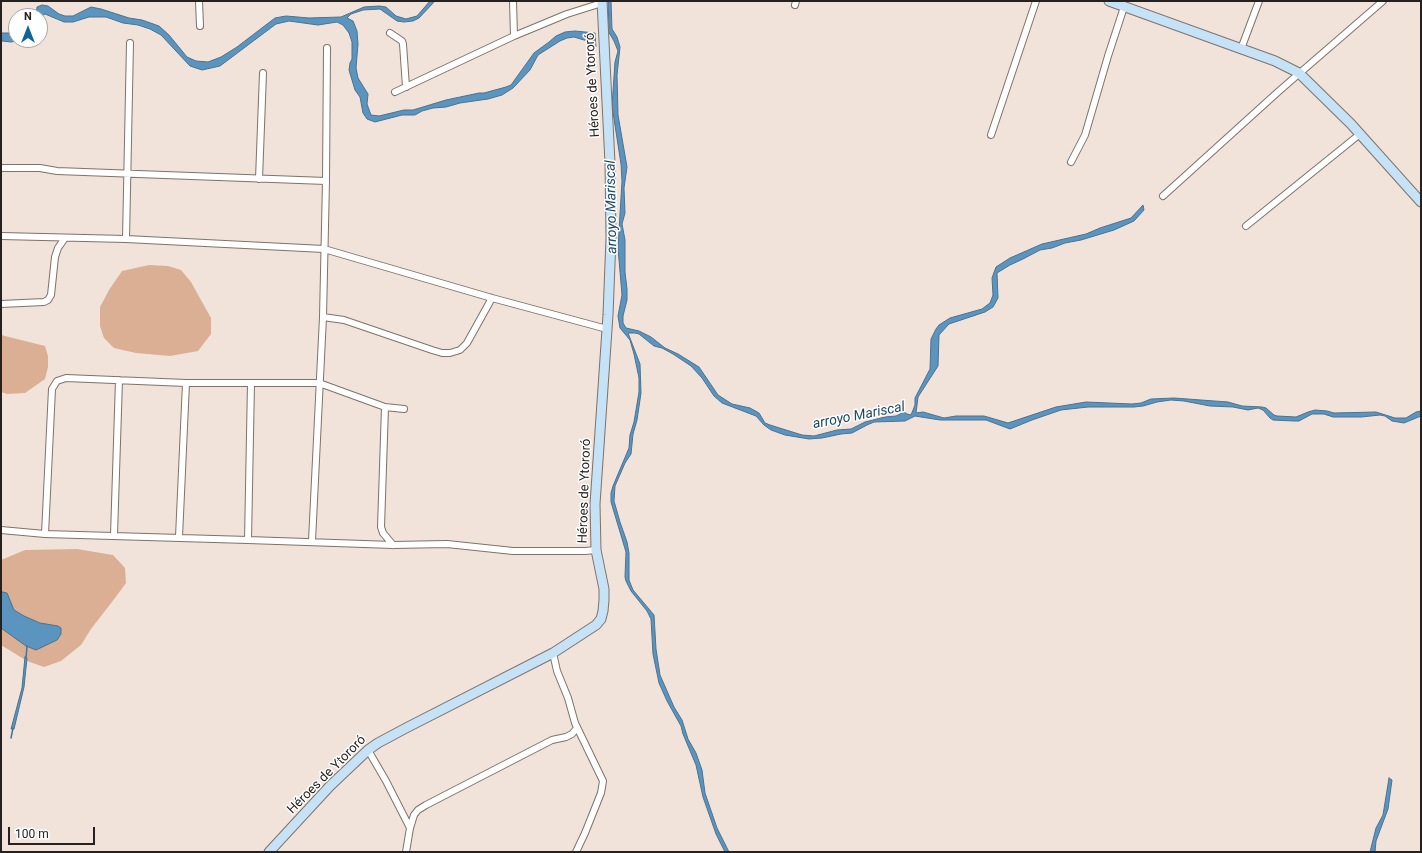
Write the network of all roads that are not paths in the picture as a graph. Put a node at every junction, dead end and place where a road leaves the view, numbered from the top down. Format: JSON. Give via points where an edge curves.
{"nodes":[{"id":1,"x":199,"y":1,"type":"edge"},
{"id":2,"x":513,"y":1,"type":"edge"},
{"id":3,"x":1036,"y":1,"type":"edge"},
{"id":4,"x":1109,"y":1,"type":"edge"},
{"id":5,"x":1259,"y":1,"type":"edge"},
{"id":6,"x":1383,"y":1,"type":"edge"},
{"id":7,"x":602,"y":2,"type":"edge"},
{"id":8,"x":1124,"y":7,"type":"junction"},
{"id":9,"x":200,"y":26,"type":"dead end"},
{"id":10,"x":390,"y":33,"type":"dead end"},
{"id":11,"x":514,"y":36,"type":"junction"},
{"id":12,"x":130,"y":43,"type":"dead end"},
{"id":13,"x":327,"y":48,"type":"dead end"},
{"id":14,"x":1241,"y":49,"type":"junction"},
{"id":15,"x":263,"y":73,"type":"dead end"},
{"id":16,"x":1299,"y":73,"type":"junction"},
{"id":17,"x":406,"y":87,"type":"junction"},
{"id":18,"x":395,"y":92,"type":"dead end"},
{"id":19,"x":1360,"y":134,"type":"junction"},
{"id":20,"x":990,"y":135,"type":"dead end"},
{"id":21,"x":1071,"y":162,"type":"dead end"},
{"id":22,"x":1,"y":168,"type":"edge"},
{"id":23,"x":127,"y":173,"type":"junction"},
{"id":24,"x":259,"y":179,"type":"junction"},
{"id":25,"x":326,"y":181,"type":"junction"},
{"id":26,"x":1163,"y":196,"type":"dead end"},
{"id":27,"x":1419,"y":196,"type":"edge"},
{"id":28,"x":1246,"y":226,"type":"dead end"},
{"id":29,"x":1,"y":236,"type":"edge"},
{"id":30,"x":65,"y":238,"type":"junction"},
{"id":31,"x":126,"y":239,"type":"junction"},
{"id":32,"x":324,"y":249,"type":"junction"},
{"id":33,"x":492,"y":298,"type":"junction"},
{"id":34,"x":1,"y":304,"type":"edge"},
{"id":35,"x":323,"y":317,"type":"junction"},
{"id":36,"x":607,"y":329,"type":"junction"},
{"id":37,"x":119,"y":380,"type":"junction"},
{"id":38,"x":186,"y":383,"type":"junction"},
{"id":39,"x":251,"y":383,"type":"junction"},
{"id":40,"x":319,"y":383,"type":"junction"},
{"id":41,"x":385,"y":407,"type":"junction"},
{"id":42,"x":404,"y":409,"type":"dead end"},
{"id":43,"x":1,"y":530,"type":"edge"},
{"id":44,"x":45,"y":534,"type":"junction"},
{"id":45,"x":114,"y":535,"type":"junction"},
{"id":46,"x":179,"y":537,"type":"junction"},
{"id":47,"x":248,"y":540,"type":"junction"},
{"id":48,"x":312,"y":541,"type":"junction"},
{"id":49,"x":393,"y":545,"type":"junction"},
{"id":50,"x":596,"y":550,"type":"junction"},
{"id":51,"x":553,"y":652,"type":"junction"},
{"id":52,"x":577,"y":728,"type":"junction"},
{"id":53,"x":368,"y":750,"type":"junction"},
{"id":54,"x":410,"y":828,"type":"junction"},
{"id":55,"x":269,"y":852,"type":"edge"},
{"id":56,"x":406,"y":852,"type":"edge"},
{"id":57,"x":576,"y":852,"type":"edge"}],
"edges":[{"from":1,"to":9,"type":"street"},
{"from":2,"to":11,"type":"street"},
{"from":3,"to":20,"type":"street"},
{"from":4,"to":8,"type":"main road"},
{"from":5,"to":14,"type":"street"},
{"from":6,"to":16,"type":"street"},
{"from":7,"to":11,"type":"street"},
{"from":7,"to":36,"type":"main road","name":"Héroes de Ytororó","via":[[610,163],[611,238]]},
{"from":8,"to":14,"type":"main road"},
{"from":8,"to":21,"type":"street","via":[[1085,135]]},
{"from":10,"to":17,"type":"street","via":[[404,44]]},
{"from":11,"to":17,"type":"street"},
{"from":12,"to":23,"type":"street"},
{"from":13,"to":25,"type":"street"},
{"from":14,"to":16,"type":"main road"},
{"from":15,"to":24,"type":"street"},
{"from":16,"to":19,"type":"main road"},
{"from":16,"to":26,"type":"street"},
{"from":17,"to":18,"type":"street"},
{"from":19,"to":27,"type":"main road"},
{"from":19,"to":28,"type":"street"},
{"from":22,"to":23,"type":"street"},
{"from":23,"to":24,"type":"street"},
{"from":23,"to":31,"type":"street"},
{"from":24,"to":25,"type":"street"},
{"from":25,"to":32,"type":"street"},
{"from":29,"to":30,"type":"street"},
{"from":30,"to":31,"type":"street"},
{"from":30,"to":34,"type":"street","via":[[54,257],[51,295],[48,300]]},
{"from":31,"to":32,"type":"street"},
{"from":32,"to":33,"type":"street"},
{"from":32,"to":35,"type":"street"},
{"from":33,"to":35,"type":"street","via":[[467,343],[460,350],[450,353],[432,350],[344,320]]},
{"from":33,"to":36,"type":"street"},
{"from":35,"to":40,"type":"street"},
{"from":36,"to":50,"type":"main road","name":"Héroes de Ytororó","via":[[596,504]]},
{"from":37,"to":38,"type":"street"},
{"from":37,"to":44,"type":"street","via":[[66,378],[57,381],[52,389]]},
{"from":37,"to":45,"type":"street"},
{"from":38,"to":39,"type":"street"},
{"from":38,"to":46,"type":"street"},
{"from":39,"to":40,"type":"street"},
{"from":39,"to":47,"type":"street"},
{"from":40,"to":41,"type":"street"},
{"from":40,"to":48,"type":"street"},
{"from":41,"to":42,"type":"street"},
{"from":41,"to":49,"type":"street","via":[[380,527]]},
{"from":43,"to":44,"type":"street"},
{"from":44,"to":45,"type":"street"},
{"from":45,"to":46,"type":"street"},
{"from":46,"to":47,"type":"street"},
{"from":47,"to":48,"type":"street"},
{"from":48,"to":49,"type":"street"},
{"from":49,"to":50,"type":"street","via":[[447,544],[513,551]]},
{"from":50,"to":51,"type":"main road","name":"Héroes de Ytororó","via":[[604,589],[601,619],[596,625]]},
{"from":51,"to":52,"type":"street"},
{"from":51,"to":53,"type":"main road","name":"Héroes de Ytororó"},
{"from":52,"to":54,"type":"street","via":[[572,734],[552,740],[426,805],[414,815]]},
{"from":52,"to":57,"type":"street","via":[[603,782],[601,793]]},
{"from":53,"to":54,"type":"street"},
{"from":53,"to":55,"type":"main road","name":"Héroes de Ytororó","via":[[330,786]]},
{"from":54,"to":56,"type":"street"}]}
